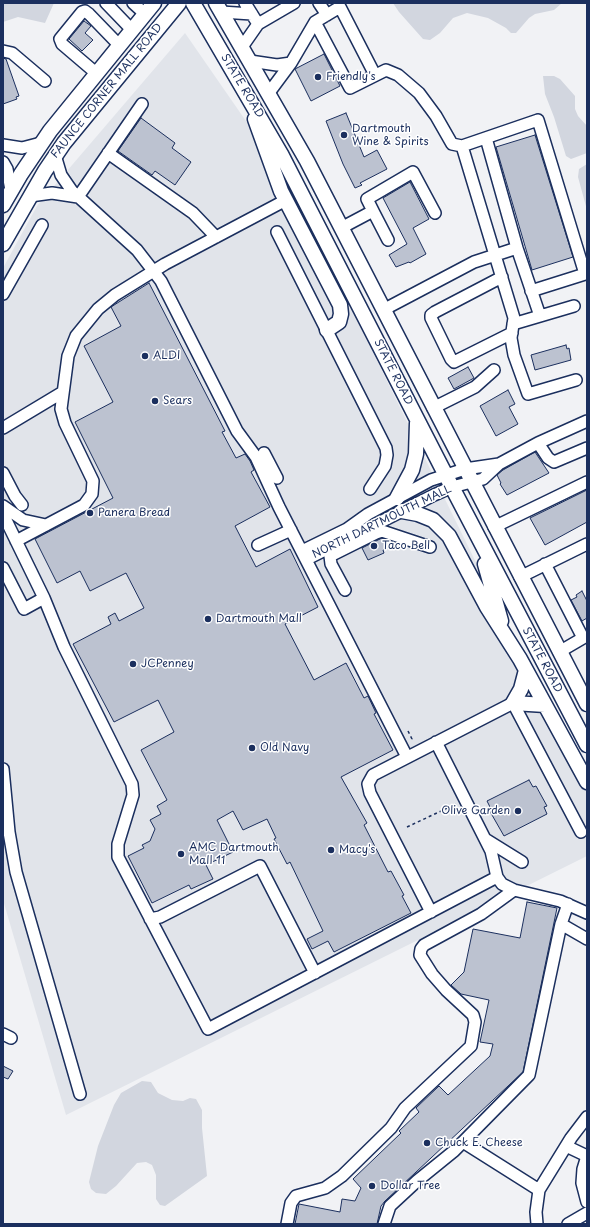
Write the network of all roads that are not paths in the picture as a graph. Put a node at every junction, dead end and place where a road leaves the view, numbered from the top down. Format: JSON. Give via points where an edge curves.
{"nodes":[{"id":1,"x":106,"y":3,"type":"edge"},
{"id":2,"x":133,"y":3,"type":"edge"},
{"id":3,"x":154,"y":3,"type":"edge"},
{"id":4,"x":179,"y":3,"type":"edge"},
{"id":5,"x":194,"y":3,"type":"edge"},
{"id":6,"x":245,"y":3,"type":"edge"},
{"id":7,"x":294,"y":3,"type":"edge"},
{"id":8,"x":319,"y":3,"type":"edge"},
{"id":9,"x":219,"y":7,"type":"edge"},
{"id":10,"x":145,"y":14,"type":"junction"},
{"id":11,"x":252,"y":14,"type":"junction"},
{"id":12,"x":327,"y":15,"type":"junction"},
{"id":13,"x":315,"y":22,"type":"junction"},
{"id":14,"x":258,"y":24,"type":"junction"},
{"id":15,"x":132,"y":30,"type":"junction"},
{"id":16,"x":119,"y":45,"type":"junction"},
{"id":17,"x":242,"y":47,"type":"junction"},
{"id":18,"x":3,"y":50,"type":"edge"},
{"id":19,"x":250,"y":61,"type":"junction"},
{"id":20,"x":291,"y":64,"type":"junction"},
{"id":21,"x":96,"y":73,"type":"junction"},
{"id":22,"x":375,"y":75,"type":"junction"},
{"id":23,"x":45,"y":81,"type":"dead end"},
{"id":24,"x":268,"y":94,"type":"junction"},
{"id":25,"x":247,"y":96,"type":"junction"},
{"id":26,"x":142,"y":104,"type":"dead end"},
{"id":27,"x":486,"y":138,"type":"junction"},
{"id":28,"x":41,"y":143,"type":"junction"},
{"id":29,"x":3,"y":146,"type":"edge"},
{"id":30,"x":462,"y":146,"type":"junction"},
{"id":31,"x":108,"y":153,"type":"junction"},
{"id":32,"x":55,"y":155,"type":"junction"},
{"id":33,"x":3,"y":162,"type":"edge"},
{"id":34,"x":12,"y":190,"type":"junction"},
{"id":35,"x":30,"y":196,"type":"junction"},
{"id":36,"x":78,"y":197,"type":"junction"},
{"id":37,"x":286,"y":200,"type":"junction"},
{"id":38,"x":3,"y":205,"type":"edge"},
{"id":39,"x":373,"y":211,"type":"junction"},
{"id":40,"x":435,"y":213,"type":"dead end"},
{"id":41,"x":42,"y":225,"type":"dead end"},
{"id":42,"x":341,"y":228,"type":"junction"},
{"id":43,"x":277,"y":232,"type":"dead end"},
{"id":44,"x":216,"y":237,"type":"junction"},
{"id":45,"x":388,"y":240,"type":"dead end"},
{"id":46,"x":3,"y":244,"type":"edge"},
{"id":47,"x":517,"y":248,"type":"junction"},
{"id":48,"x":495,"y":255,"type":"junction"},
{"id":49,"x":154,"y":271,"type":"junction"},
{"id":50,"x":502,"y":277,"type":"junction"},
{"id":51,"x":531,"y":291,"type":"junction"},
{"id":52,"x":3,"y":294,"type":"edge"},
{"id":53,"x":574,"y":306,"type":"dead end"},
{"id":54,"x":383,"y":310,"type":"junction"},
{"id":55,"x":540,"y":316,"type":"junction"},
{"id":56,"x":512,"y":329,"type":"junction"},
{"id":57,"x":327,"y":330,"type":"junction"},
{"id":58,"x":494,"y":370,"type":"dead end"},
{"id":59,"x":576,"y":380,"type":"dead end"},
{"id":60,"x":63,"y":392,"type":"junction"},
{"id":61,"x":433,"y":408,"type":"junction"},
{"id":62,"x":417,"y":420,"type":"junction"},
{"id":63,"x":587,"y":421,"type":"edge"},
{"id":64,"x":3,"y":428,"type":"edge"},
{"id":65,"x":538,"y":443,"type":"junction"},
{"id":66,"x":587,"y":448,"type":"edge"},
{"id":67,"x":264,"y":453,"type":"dead end"},
{"id":68,"x":499,"y":464,"type":"junction"},
{"id":69,"x":464,"y":469,"type":"junction"},
{"id":70,"x":3,"y":473,"type":"edge"},
{"id":71,"x":277,"y":478,"type":"dead end"},
{"id":72,"x":448,"y":481,"type":"junction"},
{"id":73,"x":471,"y":482,"type":"junction"},
{"id":74,"x":587,"y":482,"type":"edge"},
{"id":75,"x":370,"y":489,"type":"dead end"},
{"id":76,"x":397,"y":498,"type":"junction"},
{"id":77,"x":22,"y":505,"type":"dead end"},
{"id":78,"x":3,"y":506,"type":"edge"},
{"id":79,"x":402,"y":511,"type":"junction"},
{"id":80,"x":3,"y":514,"type":"edge"},
{"id":81,"x":46,"y":525,"type":"junction"},
{"id":82,"x":494,"y":527,"type":"junction"},
{"id":83,"x":291,"y":530,"type":"junction"},
{"id":84,"x":478,"y":537,"type":"junction"},
{"id":85,"x":16,"y":540,"type":"junction"},
{"id":86,"x":587,"y":544,"type":"edge"},
{"id":87,"x":258,"y":545,"type":"dead end"},
{"id":88,"x":430,"y":547,"type":"dead end"},
{"id":89,"x":304,"y":555,"type":"junction"},
{"id":90,"x":545,"y":564,"type":"junction"},
{"id":91,"x":3,"y":568,"type":"edge"},
{"id":92,"x":520,"y":577,"type":"junction"},
{"id":93,"x":345,"y":590,"type":"dead end"},
{"id":94,"x":44,"y":598,"type":"junction"},
{"id":95,"x":505,"y":635,"type":"junction"},
{"id":96,"x":559,"y":652,"type":"junction"},
{"id":97,"x":526,"y":670,"type":"junction"},
{"id":98,"x":513,"y":703,"type":"junction"},
{"id":99,"x":587,"y":704,"type":"edge"},
{"id":100,"x":545,"y":705,"type":"junction"},
{"id":101,"x":436,"y":742,"type":"junction"},
{"id":102,"x":587,"y":744,"type":"edge"},
{"id":103,"x":407,"y":757,"type":"junction"},
{"id":104,"x":3,"y":769,"type":"edge"},
{"id":105,"x":587,"y":782,"type":"edge"},
{"id":106,"x":581,"y":832,"type":"dead end"},
{"id":107,"x":484,"y":838,"type":"junction"},
{"id":108,"x":522,"y":862,"type":"dead end"},
{"id":109,"x":497,"y":877,"type":"junction"},
{"id":110,"x":514,"y":890,"type":"junction"},
{"id":111,"x":568,"y":904,"type":"junction"},
{"id":112,"x":431,"y":912,"type":"junction"},
{"id":113,"x":587,"y":913,"type":"edge"},
{"id":114,"x":150,"y":919,"type":"junction"},
{"id":115,"x":561,"y":924,"type":"junction"},
{"id":116,"x":587,"y":940,"type":"edge"},
{"id":117,"x":315,"y":973,"type":"junction"},
{"id":118,"x":80,"y":1094,"type":"dead end"},
{"id":119,"x":587,"y":1117,"type":"edge"},
{"id":120,"x":463,"y":1142,"type":"junction"},
{"id":121,"x":566,"y":1146,"type":"junction"},
{"id":122,"x":587,"y":1156,"type":"edge"},
{"id":123,"x":539,"y":1190,"type":"junction"},
{"id":124,"x":587,"y":1202,"type":"edge"},
{"id":125,"x":587,"y":1213,"type":"edge"},
{"id":126,"x":287,"y":1224,"type":"edge"},
{"id":127,"x":384,"y":1224,"type":"edge"},
{"id":128,"x":537,"y":1224,"type":"edge"},
{"id":129,"x":568,"y":1224,"type":"edge"}],
"edges":[{"from":1,"to":15,"type":"street"},
{"from":2,"to":10,"type":"street"},
{"from":3,"to":10,"type":"main road","name":"FAUNCE CORNER MALL ROAD"},
{"from":4,"to":32,"type":"main road","name":"FAUNCE CORNER MALL ROAD"},
{"from":5,"to":25,"type":"main road","name":"STATE ROAD"},
{"from":6,"to":11,"type":"street"},
{"from":7,"to":14,"type":"street"},
{"from":8,"to":12,"type":"street"},
{"from":9,"to":11,"type":"street"},
{"from":9,"to":17,"type":"main road","name":"STATE ROAD"},
{"from":10,"to":15,"type":"main road","name":"FAUNCE CORNER MALL ROAD"},
{"from":11,"to":14,"type":"street"},
{"from":12,"to":13,"type":"street"},
{"from":12,"to":22,"type":"street","via":[[340,7]]},
{"from":13,"to":20,"type":"street"},
{"from":13,"to":22,"type":"street","via":[[350,88]]},
{"from":14,"to":17,"type":"street"},
{"from":15,"to":16,"type":"main road","name":"FAUNCE CORNER MALL ROAD"},
{"from":16,"to":21,"type":"main road","name":"FAUNCE CORNER MALL ROAD"},
{"from":16,"to":21,"type":"street","via":[[89,14],[82,12],[60,39],[62,44]]},
{"from":17,"to":19,"type":"main road","name":"STATE ROAD"},
{"from":18,"to":23,"type":"street","via":[[12,53]]},
{"from":19,"to":20,"type":"street","via":[[277,65]]},
{"from":19,"to":24,"type":"main road","name":"STATE ROAD"},
{"from":20,"to":24,"type":"street"},
{"from":21,"to":28,"type":"main road","name":"FAUNCE CORNER MALL ROAD"},
{"from":22,"to":30,"type":"street","via":[[386,70],[398,75],[419,93],[452,144]]},
{"from":24,"to":42,"type":"main road","name":"STATE ROAD","via":[[307,161]]},
{"from":25,"to":37,"type":"main road"},
{"from":25,"to":62,"type":"main road","name":"STATE ROAD","via":[[265,123]]},
{"from":26,"to":31,"type":"street"},
{"from":27,"to":30,"type":"street"},
{"from":27,"to":47,"type":"street"},
{"from":27,"to":51,"type":"street","via":[[538,120],[585,274]]},
{"from":28,"to":29,"type":"street","via":[[22,148]]},
{"from":28,"to":34,"type":"main road","name":"FAUNCE CORNER MALL ROAD"},
{"from":30,"to":48,"type":"street"},
{"from":31,"to":36,"type":"street"},
{"from":31,"to":44,"type":"street","via":[[193,213]]},
{"from":32,"to":35,"type":"main road","name":"FAUNCE CORNER MALL ROAD"},
{"from":32,"to":36,"type":"street","via":[[61,175]]},
{"from":33,"to":34,"type":"street"},
{"from":34,"to":38,"type":"main road","name":"FAUNCE CORNER MALL ROAD"},
{"from":35,"to":36,"type":"street","via":[[52,193]]},
{"from":35,"to":46,"type":"main road","name":"FAUNCE CORNER MALL ROAD"},
{"from":36,"to":49,"type":"street","via":[[124,238]]},
{"from":37,"to":44,"type":"street"},
{"from":37,"to":57,"type":"main road","via":[[340,306],[338,322]]},
{"from":39,"to":40,"type":"street","via":[[366,199],[413,172]]},
{"from":39,"to":42,"type":"street"},
{"from":39,"to":45,"type":"street"},
{"from":41,"to":52,"type":"street"},
{"from":42,"to":54,"type":"main road","name":"STATE ROAD"},
{"from":43,"to":57,"type":"street"},
{"from":44,"to":49,"type":"street"},
{"from":47,"to":48,"type":"street"},
{"from":47,"to":51,"type":"street"},
{"from":48,"to":50,"type":"street"},
{"from":48,"to":54,"type":"street","via":[[474,262]]},
{"from":49,"to":60,"type":"street","via":[[103,303],[76,336],[70,348]]},
{"from":49,"to":83,"type":"street","via":[[237,431],[256,457]]},
{"from":50,"to":56,"type":"street","via":[[514,318]]},
{"from":50,"to":56,"type":"street","via":[[435,312],[431,318],[454,362]]},
{"from":51,"to":55,"type":"street"},
{"from":53,"to":55,"type":"street"},
{"from":54,"to":61,"type":"main road","name":"STATE ROAD"},
{"from":55,"to":56,"type":"street"},
{"from":56,"to":59,"type":"street","via":[[514,355],[528,394]]},
{"from":57,"to":75,"type":"street","via":[[386,448],[385,466]]},
{"from":58,"to":61,"type":"street","via":[[475,387]]},
{"from":60,"to":64,"type":"street"},
{"from":60,"to":81,"type":"street","via":[[61,409],[65,423],[94,485],[90,499],[84,505]]},
{"from":61,"to":69,"type":"main road","name":"STATE ROAD"},
{"from":62,"to":72,"type":"main road","name":"STATE ROAD"},
{"from":62,"to":76,"type":"main road","via":[[416,454],[412,470]]},
{"from":63,"to":65,"type":"street"},
{"from":65,"to":66,"type":"street","via":[[548,458],[554,462]]},
{"from":65,"to":68,"type":"street"},
{"from":67,"to":71,"type":"street"},
{"from":68,"to":69,"type":"street"},
{"from":68,"to":73,"type":"street","name":"NORTH DARTMOUTH MALL","via":[[483,479]]},
{"from":69,"to":72,"type":"street"},
{"from":69,"to":73,"type":"main road","name":"STATE ROAD"},
{"from":70,"to":77,"type":"street"},
{"from":72,"to":73,"type":"street","name":"NORTH DARTMOUTH MALL"},
{"from":72,"to":76,"type":"street","name":"NORTH DARTMOUTH MALL","via":[[431,480]]},
{"from":72,"to":79,"type":"street","name":"NORTH DARTMOUTH MALL"},
{"from":72,"to":84,"type":"main road","name":"STATE ROAD"},
{"from":73,"to":82,"type":"main road","name":"STATE ROAD"},
{"from":74,"to":82,"type":"street"},
{"from":76,"to":89,"type":"street","name":"NORTH DARTMOUTH MALL"},
{"from":78,"to":81,"type":"street","via":[[23,520]]},
{"from":79,"to":89,"type":"street","name":"NORTH DARTMOUTH MALL"},
{"from":79,"to":95,"type":"main road","via":[[425,517],[444,530]]},
{"from":80,"to":85,"type":"street"},
{"from":81,"to":85,"type":"street"},
{"from":82,"to":92,"type":"main road","name":"STATE ROAD"},
{"from":83,"to":87,"type":"street"},
{"from":83,"to":89,"type":"street"},
{"from":84,"to":95,"type":"main road"},
{"from":84,"to":102,"type":"main road","name":"STATE ROAD"},
{"from":85,"to":94,"type":"street"},
{"from":86,"to":90,"type":"street"},
{"from":88,"to":93,"type":"street","via":[[382,531],[330,556]]},
{"from":89,"to":103,"type":"street"},
{"from":90,"to":92,"type":"street"},
{"from":90,"to":96,"type":"street","via":[[583,638]]},
{"from":91,"to":94,"type":"street","via":[[24,609]]},
{"from":92,"to":96,"type":"main road","name":"STATE ROAD"},
{"from":94,"to":114,"type":"street","via":[[64,648],[132,784],[133,795],[117,853]]},
{"from":95,"to":97,"type":"main road"},
{"from":96,"to":99,"type":"main road","name":"STATE ROAD"},
{"from":97,"to":98,"type":"main road","via":[[521,689]]},
{"from":97,"to":100,"type":"main road"},
{"from":98,"to":100,"type":"main road"},
{"from":98,"to":101,"type":"street"},
{"from":98,"to":106,"type":"street"},
{"from":100,"to":105,"type":"main road"},
{"from":101,"to":103,"type":"street"},
{"from":101,"to":107,"type":"street"},
{"from":103,"to":112,"type":"street","via":[[373,775],[368,788]]},
{"from":104,"to":118,"type":"street","via":[[16,872]]},
{"from":107,"to":108,"type":"street"},
{"from":107,"to":109,"type":"street","via":[[494,857]]},
{"from":109,"to":110,"type":"street","via":[[504,886]]},
{"from":109,"to":112,"type":"street"},
{"from":110,"to":111,"type":"street"},
{"from":110,"to":126,"type":"street","via":[[481,914],[421,949],[420,955],[432,974],[473,1015],[475,1027],[471,1046],[405,1108],[391,1128],[342,1176],[325,1188],[296,1196],[291,1203]]},
{"from":111,"to":113,"type":"street"},
{"from":111,"to":115,"type":"street"},
{"from":112,"to":117,"type":"street"},
{"from":114,"to":117,"type":"street","via":[[160,917],[260,866]]},
{"from":114,"to":117,"type":"street","via":[[208,1029]]},
{"from":115,"to":116,"type":"street"},
{"from":115,"to":120,"type":"street","via":[[531,1071]]},
{"from":119,"to":121,"type":"street"},
{"from":120,"to":123,"type":"street"},
{"from":120,"to":127,"type":"street","via":[[390,1206]]},
{"from":121,"to":122,"type":"street"},
{"from":121,"to":123,"type":"street"},
{"from":122,"to":124,"type":"street","via":[[582,1183]]},
{"from":123,"to":128,"type":"street"},
{"from":125,"to":129,"type":"street"}]}
